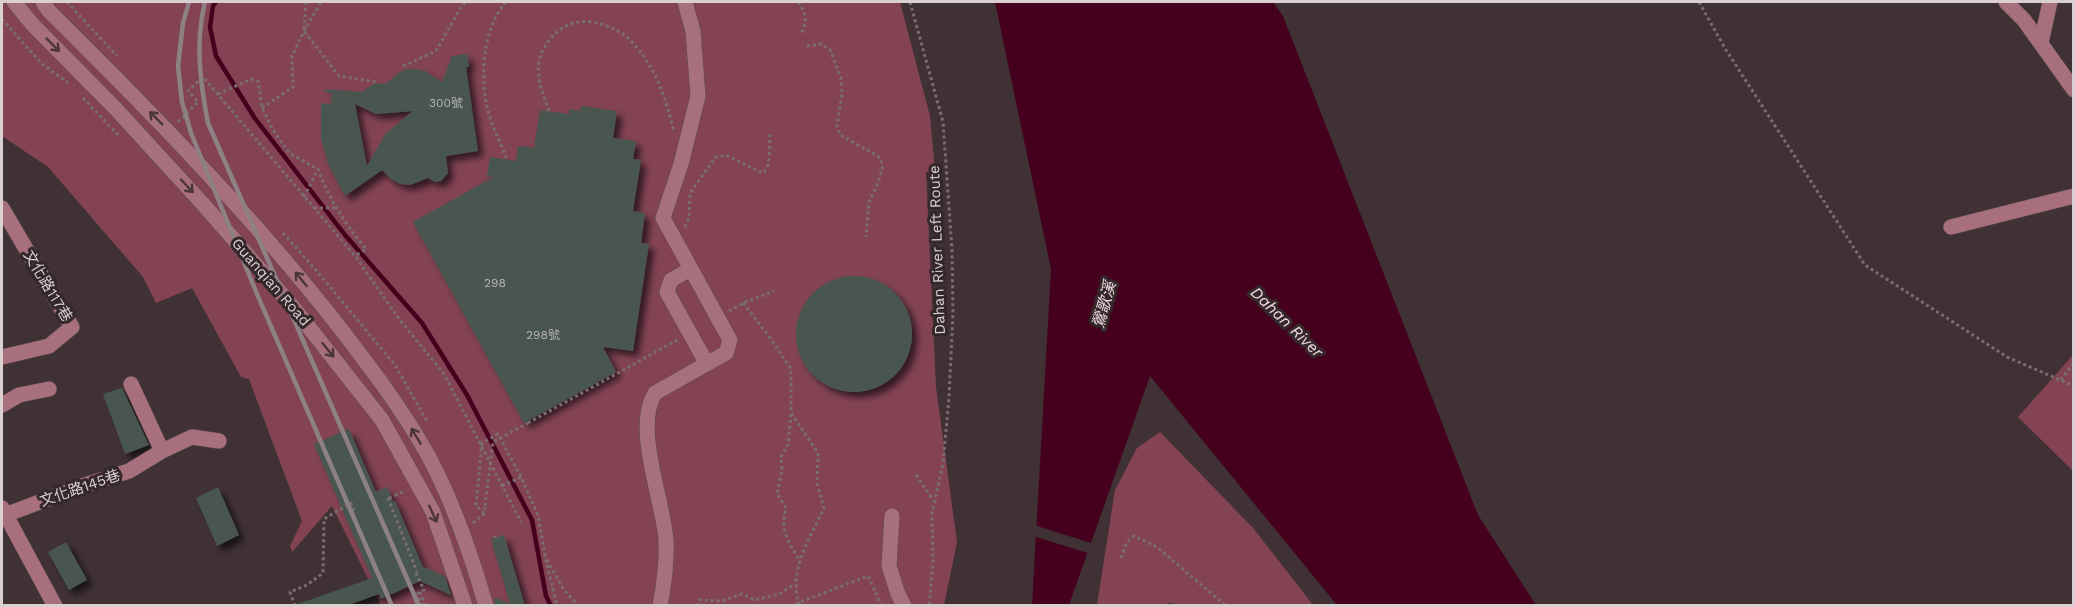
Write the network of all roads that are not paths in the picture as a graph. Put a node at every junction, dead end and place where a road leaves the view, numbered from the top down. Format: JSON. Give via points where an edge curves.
{"nodes":[{"id":1,"x":14,"y":2,"type":"edge"},
{"id":2,"x":43,"y":2,"type":"edge"},
{"id":3,"x":685,"y":2,"type":"edge"},
{"id":4,"x":2006,"y":2,"type":"edge"},
{"id":5,"x":2050,"y":2,"type":"edge"},
{"id":6,"x":2041,"y":44,"type":"junction"},
{"id":7,"x":2073,"y":90,"type":"edge"},
{"id":8,"x":2073,"y":196,"type":"edge"},
{"id":9,"x":2,"y":208,"type":"edge"},
{"id":10,"x":1951,"y":227,"type":"dead end"},
{"id":11,"x":691,"y":269,"type":"junction"},
{"id":12,"x":2,"y":357,"type":"edge"},
{"id":13,"x":707,"y":364,"type":"junction"},
{"id":14,"x":130,"y":384,"type":"dead end"},
{"id":15,"x":49,"y":388,"type":"dead end"},
{"id":16,"x":2,"y":405,"type":"edge"},
{"id":17,"x":219,"y":441,"type":"dead end"},
{"id":18,"x":162,"y":451,"type":"junction"},
{"id":19,"x":3,"y":512,"type":"edge"},
{"id":20,"x":892,"y":516,"type":"dead end"},
{"id":21,"x":55,"y":606,"type":"edge"},
{"id":22,"x":465,"y":606,"type":"edge"},
{"id":23,"x":486,"y":606,"type":"edge"},
{"id":24,"x":660,"y":606,"type":"edge"},
{"id":25,"x":904,"y":606,"type":"edge"}],
"edges":[{"from":1,"to":22,"type":"street","name":"Guanqian Road","one_way":true,"via":[[202,203],[293,307],[382,420],[433,512]]},
{"from":23,"to":2,"type":"street","name":"Guanqian Road","one_way":true,"via":[[462,528],[429,458],[360,354],[297,274],[163,125]]},
{"from":3,"to":11,"type":"street","via":[[693,31],[698,96],[663,218]]},
{"from":4,"to":6,"type":"street"},
{"from":5,"to":6,"type":"street"},
{"from":6,"to":7,"type":"street"},
{"from":8,"to":10,"type":"street"},
{"from":9,"to":12,"type":"street","name":"文化路117巷","via":[[72,327],[49,346]]},
{"from":11,"to":13,"type":"street","via":[[730,340],[726,353]]},
{"from":11,"to":13,"type":"street","via":[[671,280],[667,292]]},
{"from":13,"to":24,"type":"street","via":[[655,393],[648,404],[651,464],[666,540]]},
{"from":14,"to":18,"type":"street"},
{"from":15,"to":16,"type":"street","via":[[19,395]]},
{"from":17,"to":18,"type":"street","name":"文化路145巷","via":[[192,437]]},
{"from":18,"to":19,"type":"street","name":"文化路145巷","via":[[122,474]]},
{"from":19,"to":21,"type":"street"},
{"from":20,"to":25,"type":"street","via":[[889,566]]}]}
